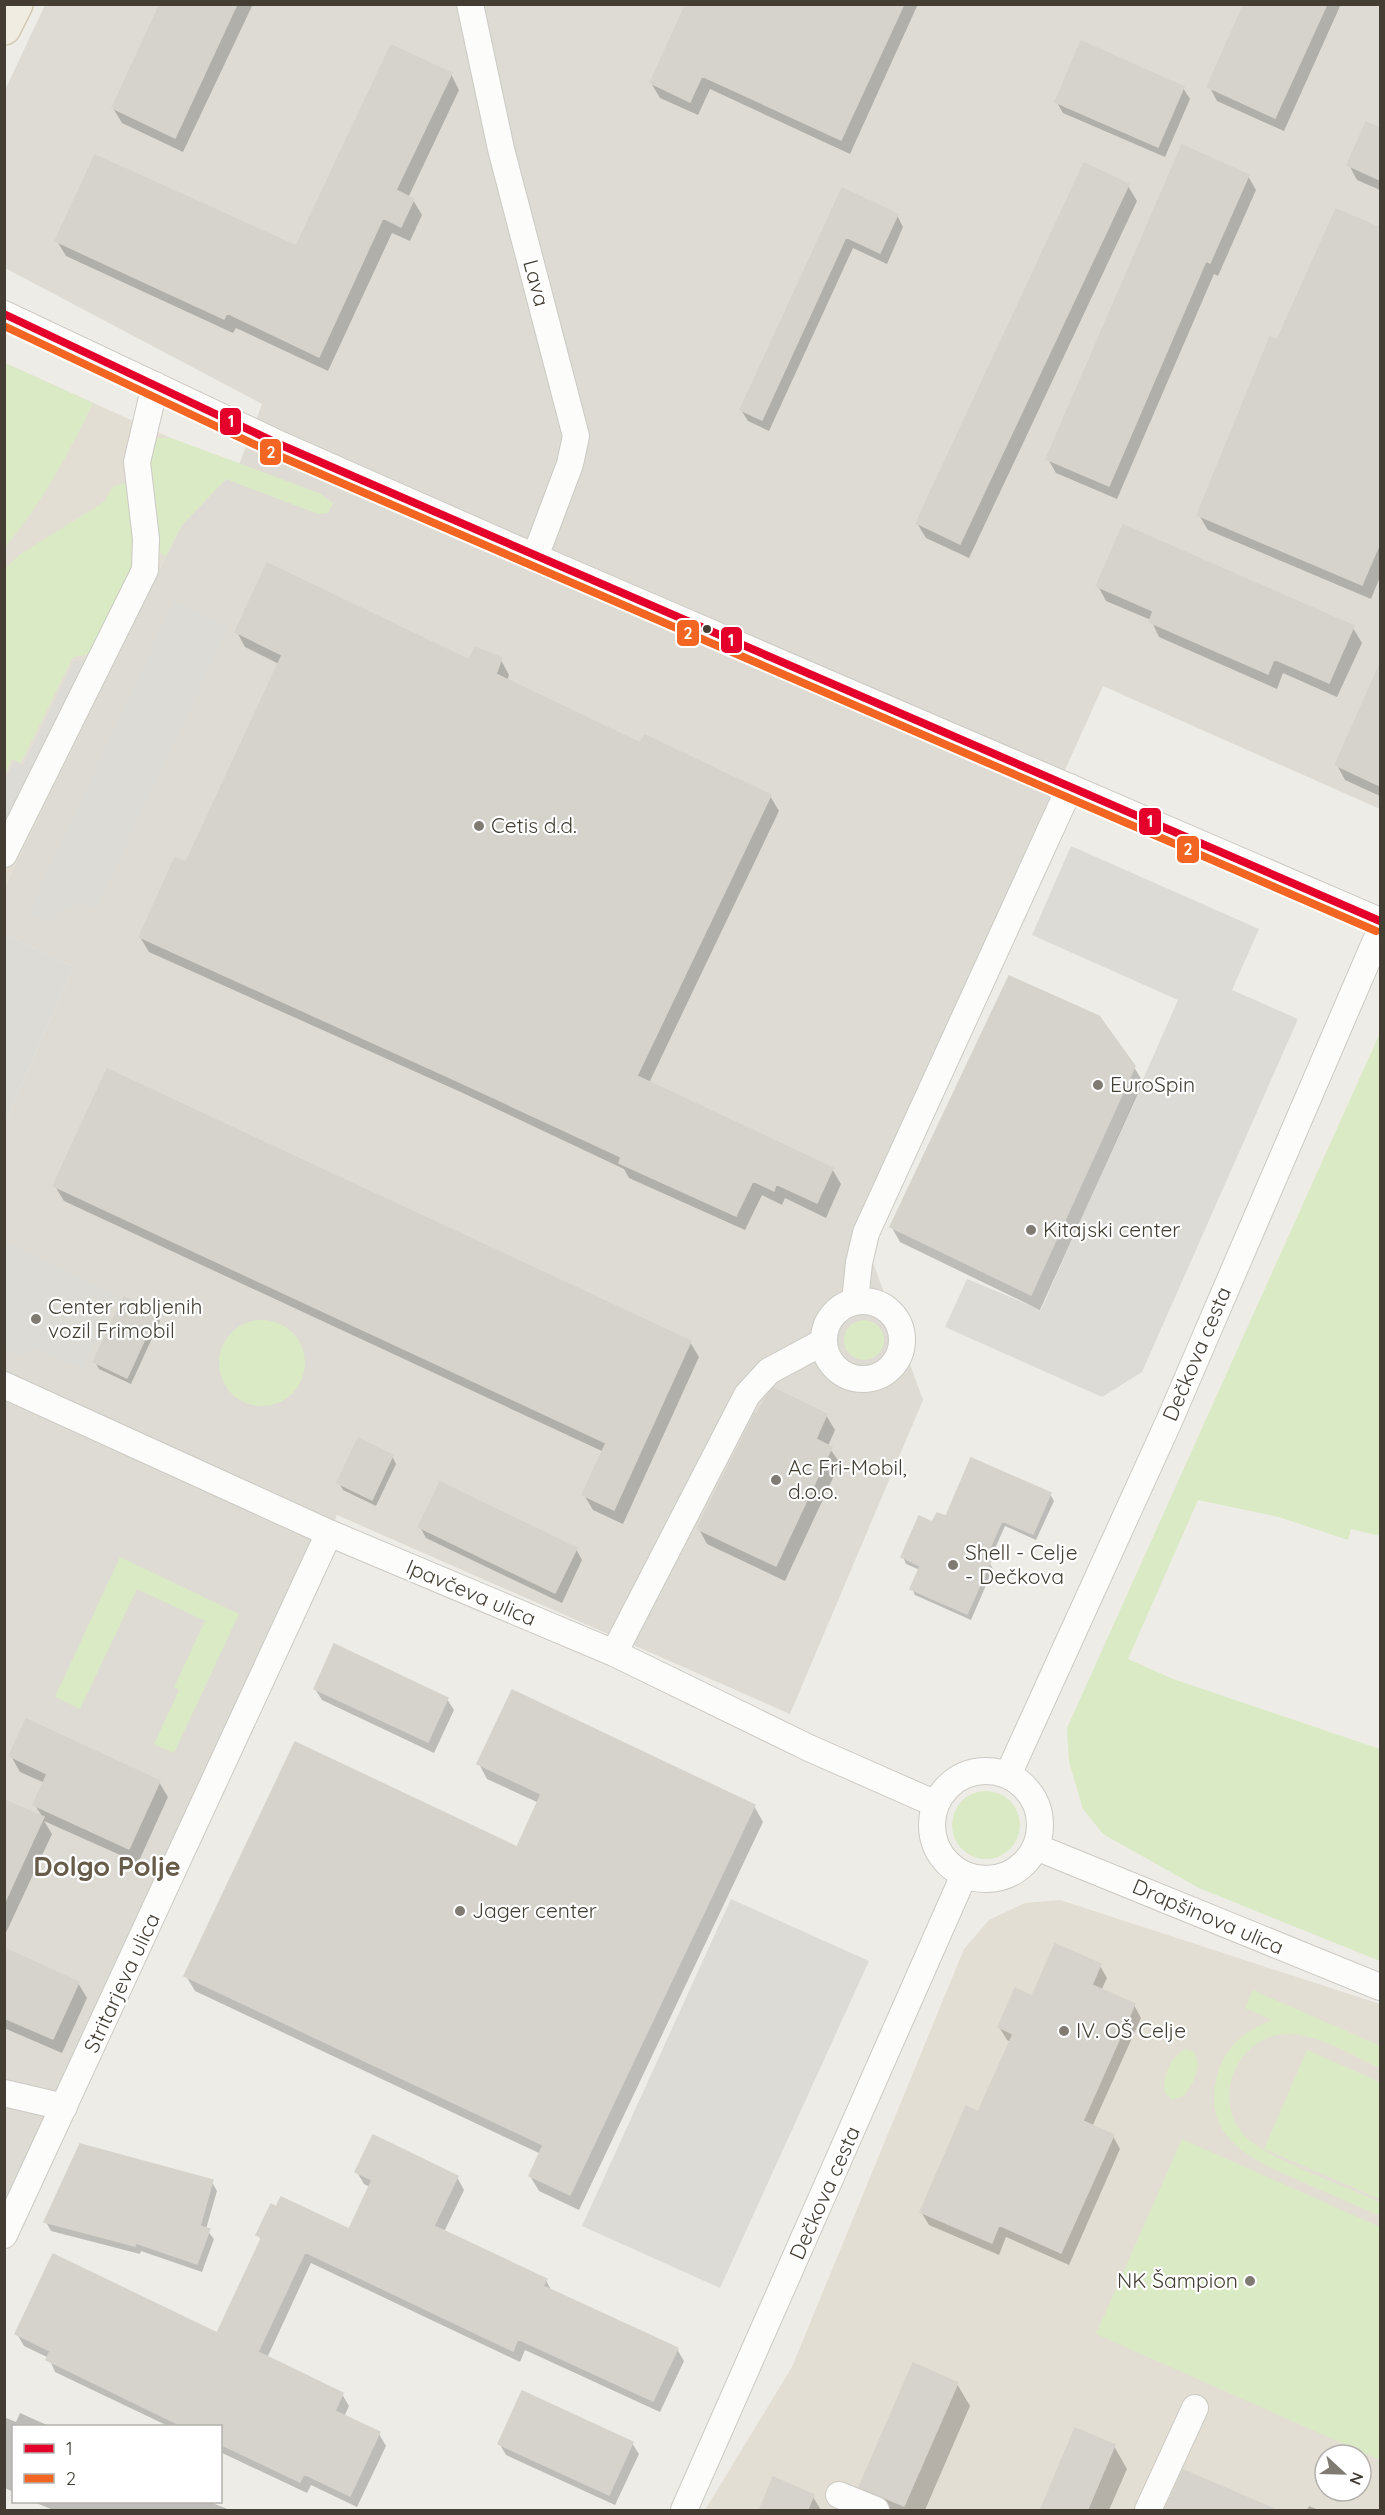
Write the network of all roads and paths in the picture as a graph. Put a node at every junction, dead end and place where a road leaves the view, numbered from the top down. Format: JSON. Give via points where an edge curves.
{"nodes":[{"id":1,"x":16,"y":4,"type":"edge"},
{"id":2,"x":470,"y":4,"type":"edge"},
{"id":3,"x":4,"y":28,"type":"edge"},
{"id":4,"x":4,"y":314,"type":"edge"},
{"id":5,"x":155,"y":385,"type":"junction"},
{"id":6,"x":535,"y":557,"type":"junction"},
{"id":7,"x":1070,"y":787,"type":"junction"},
{"id":8,"x":4,"y":854,"type":"edge"},
{"id":9,"x":1380,"y":921,"type":"edge"},
{"id":10,"x":1380,"y":931,"type":"edge"},
{"id":11,"x":855,"y":1301,"type":"junction"},
{"id":12,"x":823,"y":1342,"type":"junction"},
{"id":13,"x":4,"y":1385,"type":"edge"},
{"id":14,"x":329,"y":1533,"type":"junction"},
{"id":15,"x":614,"y":1653,"type":"junction"},
{"id":16,"x":1008,"y":1775,"type":"junction"},
{"id":17,"x":936,"y":1804,"type":"junction"},
{"id":18,"x":1036,"y":1847,"type":"junction"},
{"id":19,"x":964,"y":1875,"type":"junction"},
{"id":20,"x":1380,"y":1987,"type":"edge"},
{"id":21,"x":4,"y":2093,"type":"edge"},
{"id":22,"x":64,"y":2108,"type":"junction"},
{"id":23,"x":4,"y":2235,"type":"edge"},
{"id":24,"x":1195,"y":2408,"type":"dead end"},
{"id":25,"x":839,"y":2495,"type":"dead end"},
{"id":26,"x":684,"y":2511,"type":"edge"},
{"id":27,"x":876,"y":2511,"type":"edge"},
{"id":28,"x":1148,"y":2511,"type":"edge"}],
"edges":[{"from":1,"to":3,"type":"main road"},
{"from":2,"to":6,"type":"street","name":"Lava","via":[[501,149],[576,436],[570,464]]},
{"from":4,"to":5,"type":"street"},
{"from":5,"to":6,"type":"street"},
{"from":5,"to":8,"type":"street","via":[[137,462],[146,539],[145,570]]},
{"from":6,"to":7,"type":"street"},
{"from":7,"to":9,"type":"street"},
{"from":7,"to":11,"type":"street","via":[[866,1233]]},
{"from":10,"to":16,"type":"street","name":"Dečkova cesta","via":[[1170,1419]]},
{"from":11,"to":12,"type":"street","via":[[835,1311],[824,1331]]},
{"from":11,"to":12,"type":"street","via":[[877,1302],[895,1316],[903,1337],[897,1360],[881,1375],[848,1377],[831,1363]]},
{"from":12,"to":15,"type":"street","via":[[768,1371],[747,1395]]},
{"from":13,"to":14,"type":"street","name":"Ipavčeva ulica"},
{"from":14,"to":15,"type":"street","name":"Ipavčeva ulica"},
{"from":14,"to":22,"type":"street","name":"Stritarjeva ulica"},
{"from":15,"to":17,"type":"street","name":"Ipavčeva ulica"},
{"from":16,"to":17,"type":"street","via":[[974,1772],[958,1778]]},
{"from":16,"to":18,"type":"street","via":[[1022,1784],[1036,1805],[1040,1830]]},
{"from":17,"to":19,"type":"street","via":[[932,1821],[939,1853],[949,1866]]},
{"from":18,"to":19,"type":"street","via":[[1026,1861],[1005,1875],[980,1880]]},
{"from":18,"to":20,"type":"street","name":"Drapšinova ulica"},
{"from":19,"to":26,"type":"street","name":"Dečkova cesta"},
{"from":21,"to":22,"type":"street"},
{"from":22,"to":23,"type":"street","name":"Stritarjeva ulica"},
{"from":24,"to":28,"type":"street"},
{"from":25,"to":27,"type":"street"}]}
